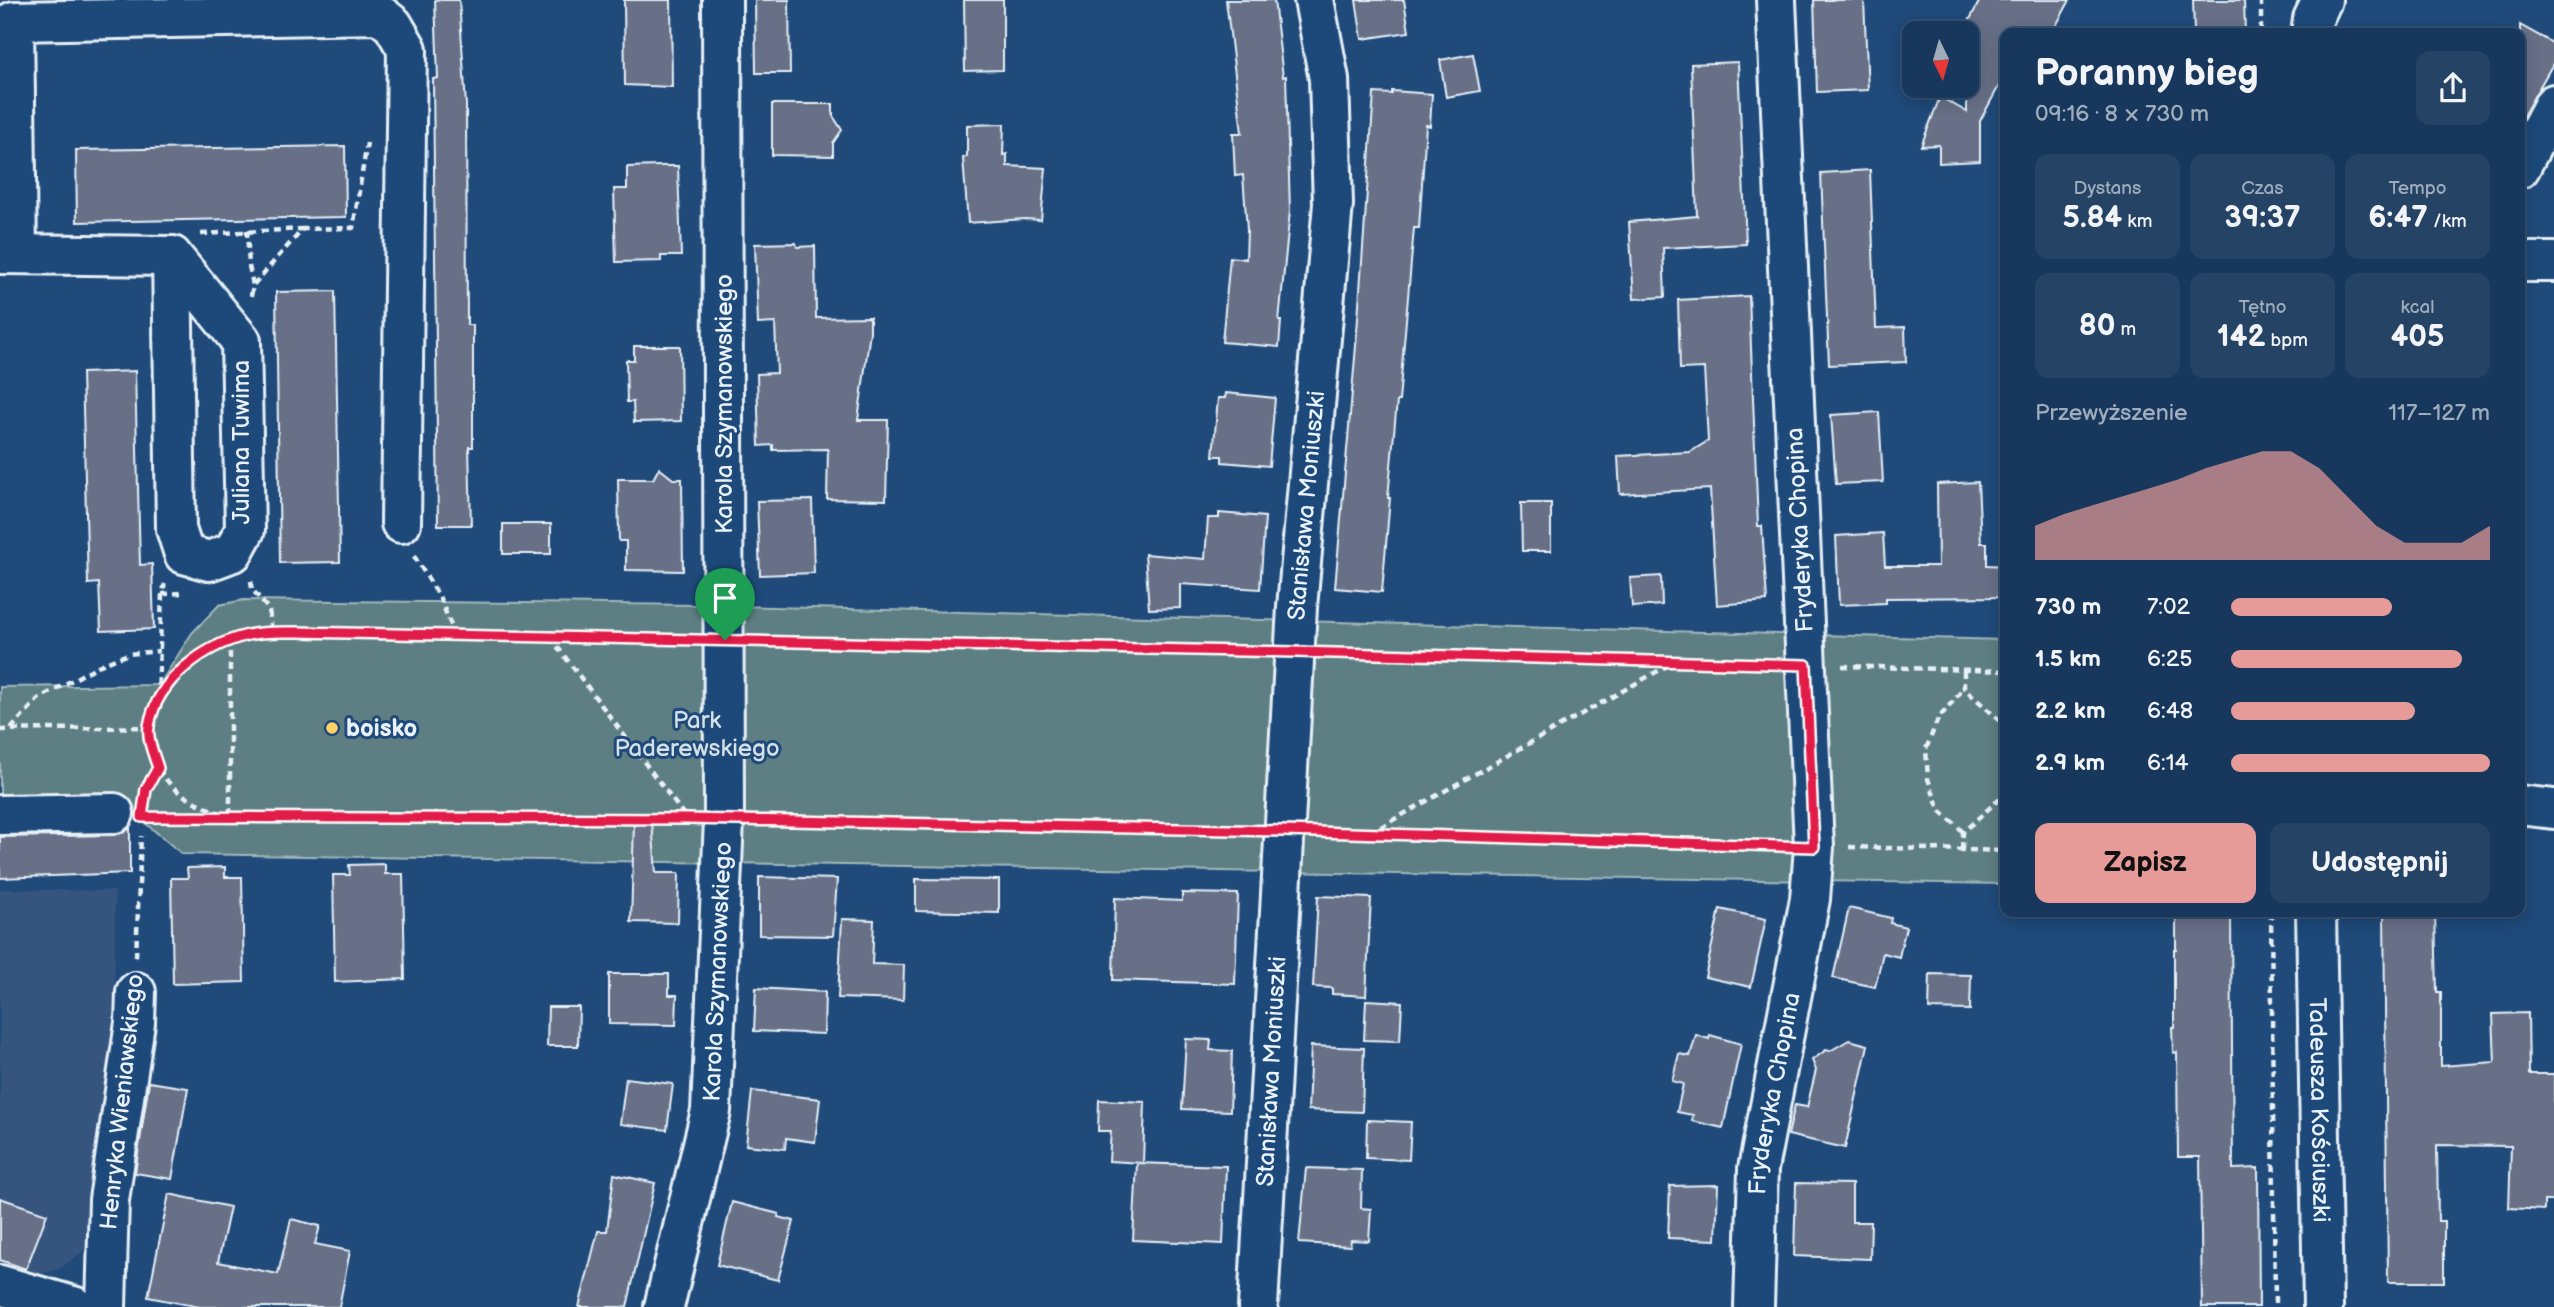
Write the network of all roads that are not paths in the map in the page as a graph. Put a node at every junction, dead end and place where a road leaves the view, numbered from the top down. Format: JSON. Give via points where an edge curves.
{"nodes":[{"id":1,"x":722,"y":0,"type":"edge"},
{"id":2,"x":1314,"y":0,"type":"edge"},
{"id":3,"x":1776,"y":0,"type":"edge"},
{"id":4,"x":2322,"y":0,"type":"edge"},
{"id":5,"x":7,"y":21,"type":"edge"},
{"id":6,"x":2312,"y":28,"type":"edge"},
{"id":7,"x":2554,"y":104,"type":"edge"},
{"id":8,"x":2525,"y":159,"type":"edge"},
{"id":9,"x":8,"y":254,"type":"edge"},
{"id":10,"x":172,"y":256,"type":"junction"},
{"id":11,"x":2525,"y":262,"type":"edge"},
{"id":12,"x":2554,"y":262,"type":"edge"},
{"id":13,"x":401,"y":523,"type":"road end"},
{"id":14,"x":2525,"y":806,"type":"edge"},
{"id":15,"x":2554,"y":809,"type":"edge"},
{"id":16,"x":0,"y":815,"type":"edge"},
{"id":17,"x":135,"y":816,"type":"road end"},
{"id":18,"x":2316,"y":917,"type":"edge"},
{"id":19,"x":135,"y":992,"type":"road end"},
{"id":20,"x":0,"y":1285,"type":"edge"},
{"id":21,"x":76,"y":1307,"type":"edge"},
{"id":22,"x":106,"y":1307,"type":"edge"},
{"id":23,"x":664,"y":1307,"type":"edge"},
{"id":24,"x":1258,"y":1307,"type":"edge"},
{"id":25,"x":1754,"y":1307,"type":"edge"},
{"id":26,"x":2323,"y":1307,"type":"edge"}],
"edges":[{"from":1,"to":23,"type":"street","name":"Karola Szymanowskiego","via":[[725,640],[706,820],[710,1111]]},
{"from":2,"to":24,"type":"street","name":"Stanisława Moniuszki","via":[[1329,79],[1333,204],[1295,652]]},
{"from":3,"to":25,"type":"street","name":"Fryderyka Chopina","via":[[1814,847],[1810,900],[1758,1169]]},
{"from":4,"to":6,"type":"street"},
{"from":5,"to":9,"type":"street"},
{"from":5,"to":13,"type":"street","via":[[379,14],[393,25],[407,49]]},
{"from":7,"to":8,"type":"street"},
{"from":9,"to":10,"type":"street"},
{"from":10,"to":10,"type":"street","name":"Juliana Tuwima","via":[[176,529],[184,554],[209,561],[233,552],[245,530],[241,341]]},
{"from":11,"to":12,"type":"street"},
{"from":14,"to":15,"type":"street"},
{"from":16,"to":17,"type":"street"},
{"from":18,"to":26,"type":"street","name":"Tadeusza Kościuszki"},
{"from":19,"to":22,"type":"street","name":"Henryka Wieniawskiego","via":[[135,1023],[109,1200]]},
{"from":20,"to":21,"type":"street"}]}
